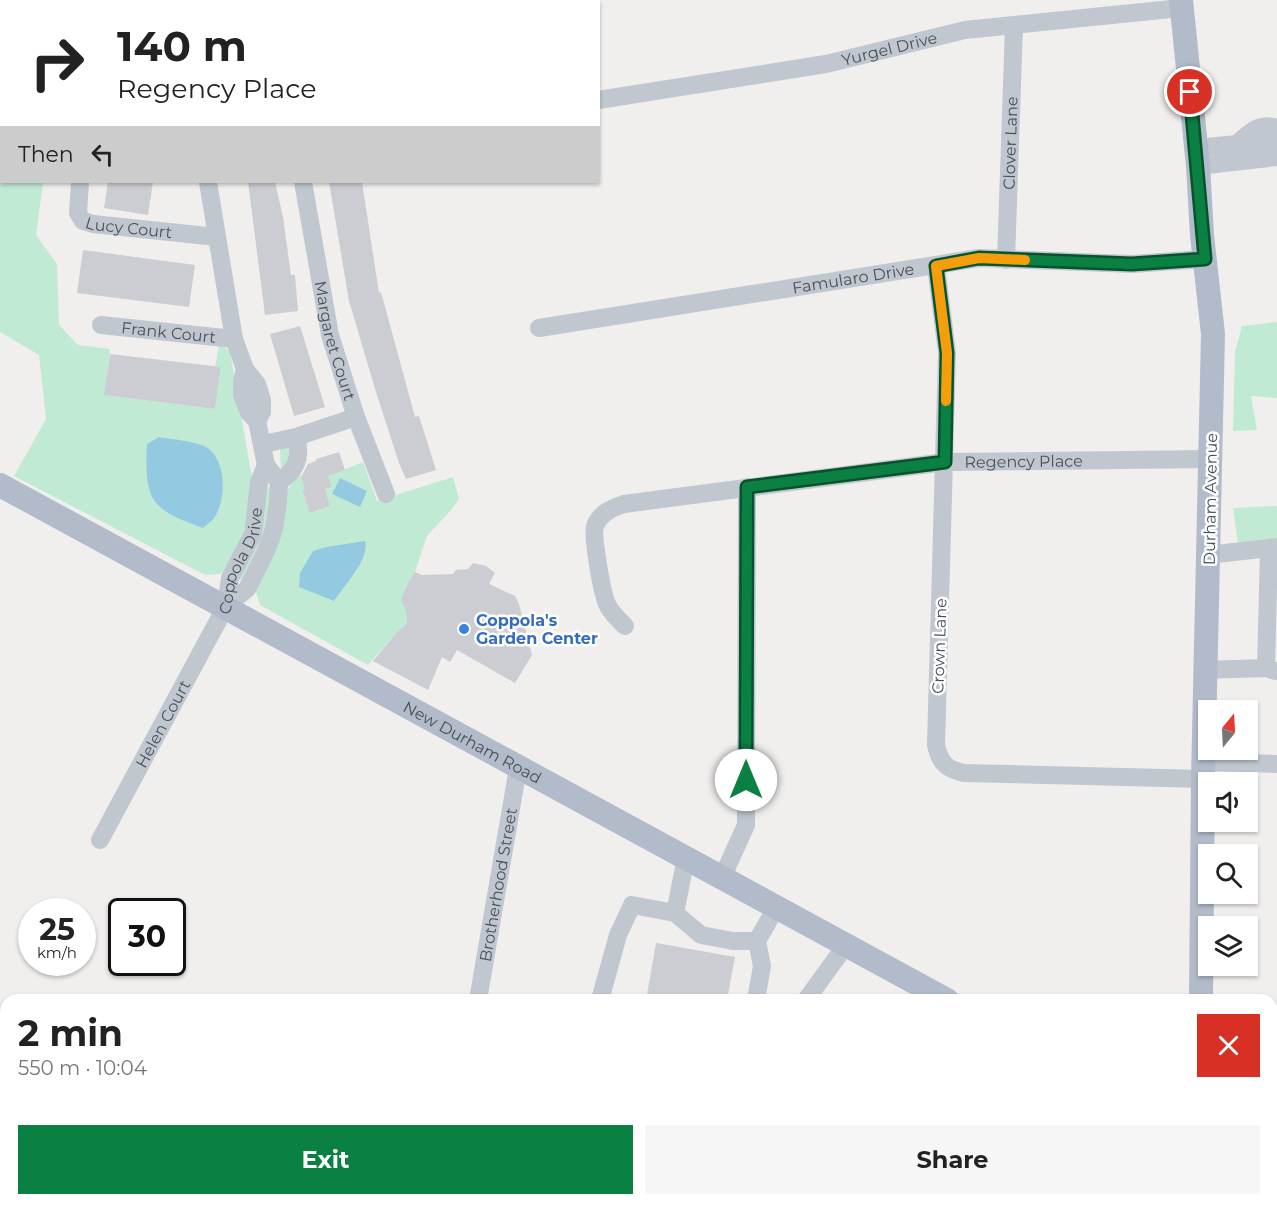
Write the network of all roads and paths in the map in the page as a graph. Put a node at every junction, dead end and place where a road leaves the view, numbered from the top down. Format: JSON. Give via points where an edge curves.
{"nodes":[{"id":1,"x":1181,"y":4,"type":"edge"},
{"id":2,"x":1014,"y":26,"type":"junction"},
{"id":3,"x":600,"y":100,"type":"edge"},
{"id":4,"x":1277,"y":128,"type":"edge"},
{"id":5,"x":1277,"y":140,"type":"edge"},
{"id":6,"x":1236,"y":153,"type":"junction"},
{"id":7,"x":1197,"y":157,"type":"junction"},
{"id":8,"x":1277,"y":157,"type":"edge"},
{"id":9,"x":1277,"y":168,"type":"edge"},
{"id":10,"x":80,"y":183,"type":"edge"},
{"id":11,"x":208,"y":183,"type":"edge"},
{"id":12,"x":303,"y":183,"type":"edge"},
{"id":13,"x":217,"y":237,"type":"junction"},
{"id":14,"x":1205,"y":259,"type":"junction"},
{"id":15,"x":1006,"y":260,"type":"junction"},
{"id":16,"x":936,"y":266,"type":"junction"},
{"id":17,"x":101,"y":325,"type":"dead end"},
{"id":18,"x":539,"y":328,"type":"dead end"},
{"id":19,"x":234,"y":339,"type":"junction"},
{"id":20,"x":356,"y":417,"type":"junction"},
{"id":21,"x":296,"y":437,"type":"junction"},
{"id":22,"x":263,"y":444,"type":"junction"},
{"id":23,"x":1211,"y":459,"type":"junction"},
{"id":24,"x":945,"y":462,"type":"junction"},
{"id":25,"x":266,"y":465,"type":"junction"},
{"id":26,"x":279,"y":482,"type":"junction"},
{"id":27,"x":0,"y":485,"type":"edge"},
{"id":28,"x":747,"y":487,"type":"junction"},
{"id":29,"x":386,"y":494,"type":"dead end"},
{"id":30,"x":1273,"y":547,"type":"edge"},
{"id":31,"x":1208,"y":555,"type":"junction"},
{"id":32,"x":226,"y":606,"type":"junction"},
{"id":33,"x":625,"y":626,"type":"dead end"},
{"id":34,"x":1205,"y":670,"type":"junction"},
{"id":35,"x":1271,"y":670,"type":"edge"},
{"id":36,"x":1277,"y":764,"type":"edge"},
{"id":37,"x":518,"y":768,"type":"junction"},
{"id":38,"x":1203,"y":770,"type":"junction"},
{"id":39,"x":100,"y":840,"type":"dead end"},
{"id":40,"x":686,"y":858,"type":"junction"},
{"id":41,"x":722,"y":878,"type":"junction"},
{"id":42,"x":777,"y":906,"type":"junction"},
{"id":43,"x":675,"y":914,"type":"junction"},
{"id":44,"x":757,"y":941,"type":"junction"},
{"id":45,"x":846,"y":945,"type":"junction"},
{"id":46,"x":479,"y":994,"type":"edge"},
{"id":47,"x":602,"y":994,"type":"edge"},
{"id":48,"x":757,"y":994,"type":"edge"},
{"id":49,"x":810,"y":994,"type":"edge"},
{"id":50,"x":935,"y":994,"type":"edge"},
{"id":51,"x":1201,"y":994,"type":"edge"}],
"edges":[{"from":1,"to":2,"type":"street","name":"Yurgel Drive"},
{"from":1,"to":7,"type":"main road","name":"Durham Avenue"},
{"from":2,"to":3,"type":"street","name":"Yurgel Drive","via":[[965,30],[826,64]]},
{"from":2,"to":15,"type":"street","name":"Clover Lane"},
{"from":4,"to":6,"type":"street","via":[[1263,125],[1255,129]]},
{"from":5,"to":6,"type":"street"},
{"from":6,"to":7,"type":"street"},
{"from":6,"to":8,"type":"street"},
{"from":6,"to":9,"type":"street","via":[[1259,170]]},
{"from":7,"to":14,"type":"main road","name":"Durham Avenue"},
{"from":10,"to":13,"type":"street","name":"Lucy Court","via":[[78,213],[83,221]]},
{"from":11,"to":13,"type":"street","name":"Coppola Drive"},
{"from":12,"to":20,"type":"street","name":"Margaret Court","via":[[330,335]]},
{"from":13,"to":19,"type":"street","name":"Coppola Drive"},
{"from":14,"to":15,"type":"street","name":"Famularo Drive","via":[[1132,264]]},
{"from":14,"to":23,"type":"main road","name":"Durham Avenue","via":[[1213,334]]},
{"from":15,"to":16,"type":"street","name":"Famularo Drive","via":[[979,258]]},
{"from":16,"to":18,"type":"street","name":"Famularo Drive"},
{"from":16,"to":24,"type":"street","name":"Crown Lane","via":[[947,353]]},
{"from":17,"to":19,"type":"street","name":"Frank Court"},
{"from":19,"to":22,"type":"street","name":"Coppola Drive","via":[[262,400],[257,421]]},
{"from":20,"to":21,"type":"street"},
{"from":20,"to":29,"type":"street","name":"Margaret Court"},
{"from":21,"to":22,"type":"street"},
{"from":21,"to":26,"type":"street","via":[[299,458],[288,476]]},
{"from":22,"to":25,"type":"street","name":"Coppola Drive"},
{"from":23,"to":24,"type":"street","name":"Regency Place"},
{"from":23,"to":31,"type":"main road","name":"Durham Avenue"},
{"from":24,"to":28,"type":"street","name":"Regency Place"},
{"from":24,"to":38,"type":"street","name":"Crown Lane","via":[[936,745],[943,765],[964,773]]},
{"from":25,"to":26,"type":"street","name":"Coppola Drive"},
{"from":25,"to":32,"type":"street","name":"Coppola Drive","via":[[259,482],[253,534],[230,578]]},
{"from":26,"to":32,"type":"street","name":"Coppola Drive","via":[[277,511],[267,549],[247,589]]},
{"from":27,"to":32,"type":"main road","name":"New Durham Road"},
{"from":28,"to":33,"type":"street","name":"Regency Place","via":[[624,504],[601,516],[594,536],[606,602]]},
{"from":28,"to":41,"type":"street","via":[[746,825]]},
{"from":30,"to":31,"type":"street"},
{"from":30,"to":35,"type":"street"},
{"from":31,"to":34,"type":"main road","name":"Durham Avenue"},
{"from":32,"to":37,"type":"main road","name":"New Durham Road"},
{"from":32,"to":39,"type":"street","name":"Helen Court"},
{"from":34,"to":35,"type":"street"},
{"from":34,"to":38,"type":"main road","name":"Durham Avenue"},
{"from":36,"to":38,"type":"street","name":"Crown Lane"},
{"from":37,"to":40,"type":"main road","name":"New Durham Road"},
{"from":37,"to":46,"type":"street","name":"Brotherhood Street"},
{"from":38,"to":51,"type":"main road","name":"Durham Avenue"},
{"from":40,"to":41,"type":"main road","name":"New Durham Road"},
{"from":40,"to":43,"type":"street"},
{"from":41,"to":42,"type":"main road","name":"New Durham Road"},
{"from":42,"to":44,"type":"street"},
{"from":42,"to":45,"type":"main road","name":"New Durham Road"},
{"from":43,"to":44,"type":"street","via":[[701,935]]},
{"from":43,"to":47,"type":"street","via":[[632,905],[618,935]]},
{"from":44,"to":48,"type":"street","via":[[762,966]]},
{"from":45,"to":49,"type":"street"},
{"from":45,"to":50,"type":"main road","name":"New Durham Road"}]}
